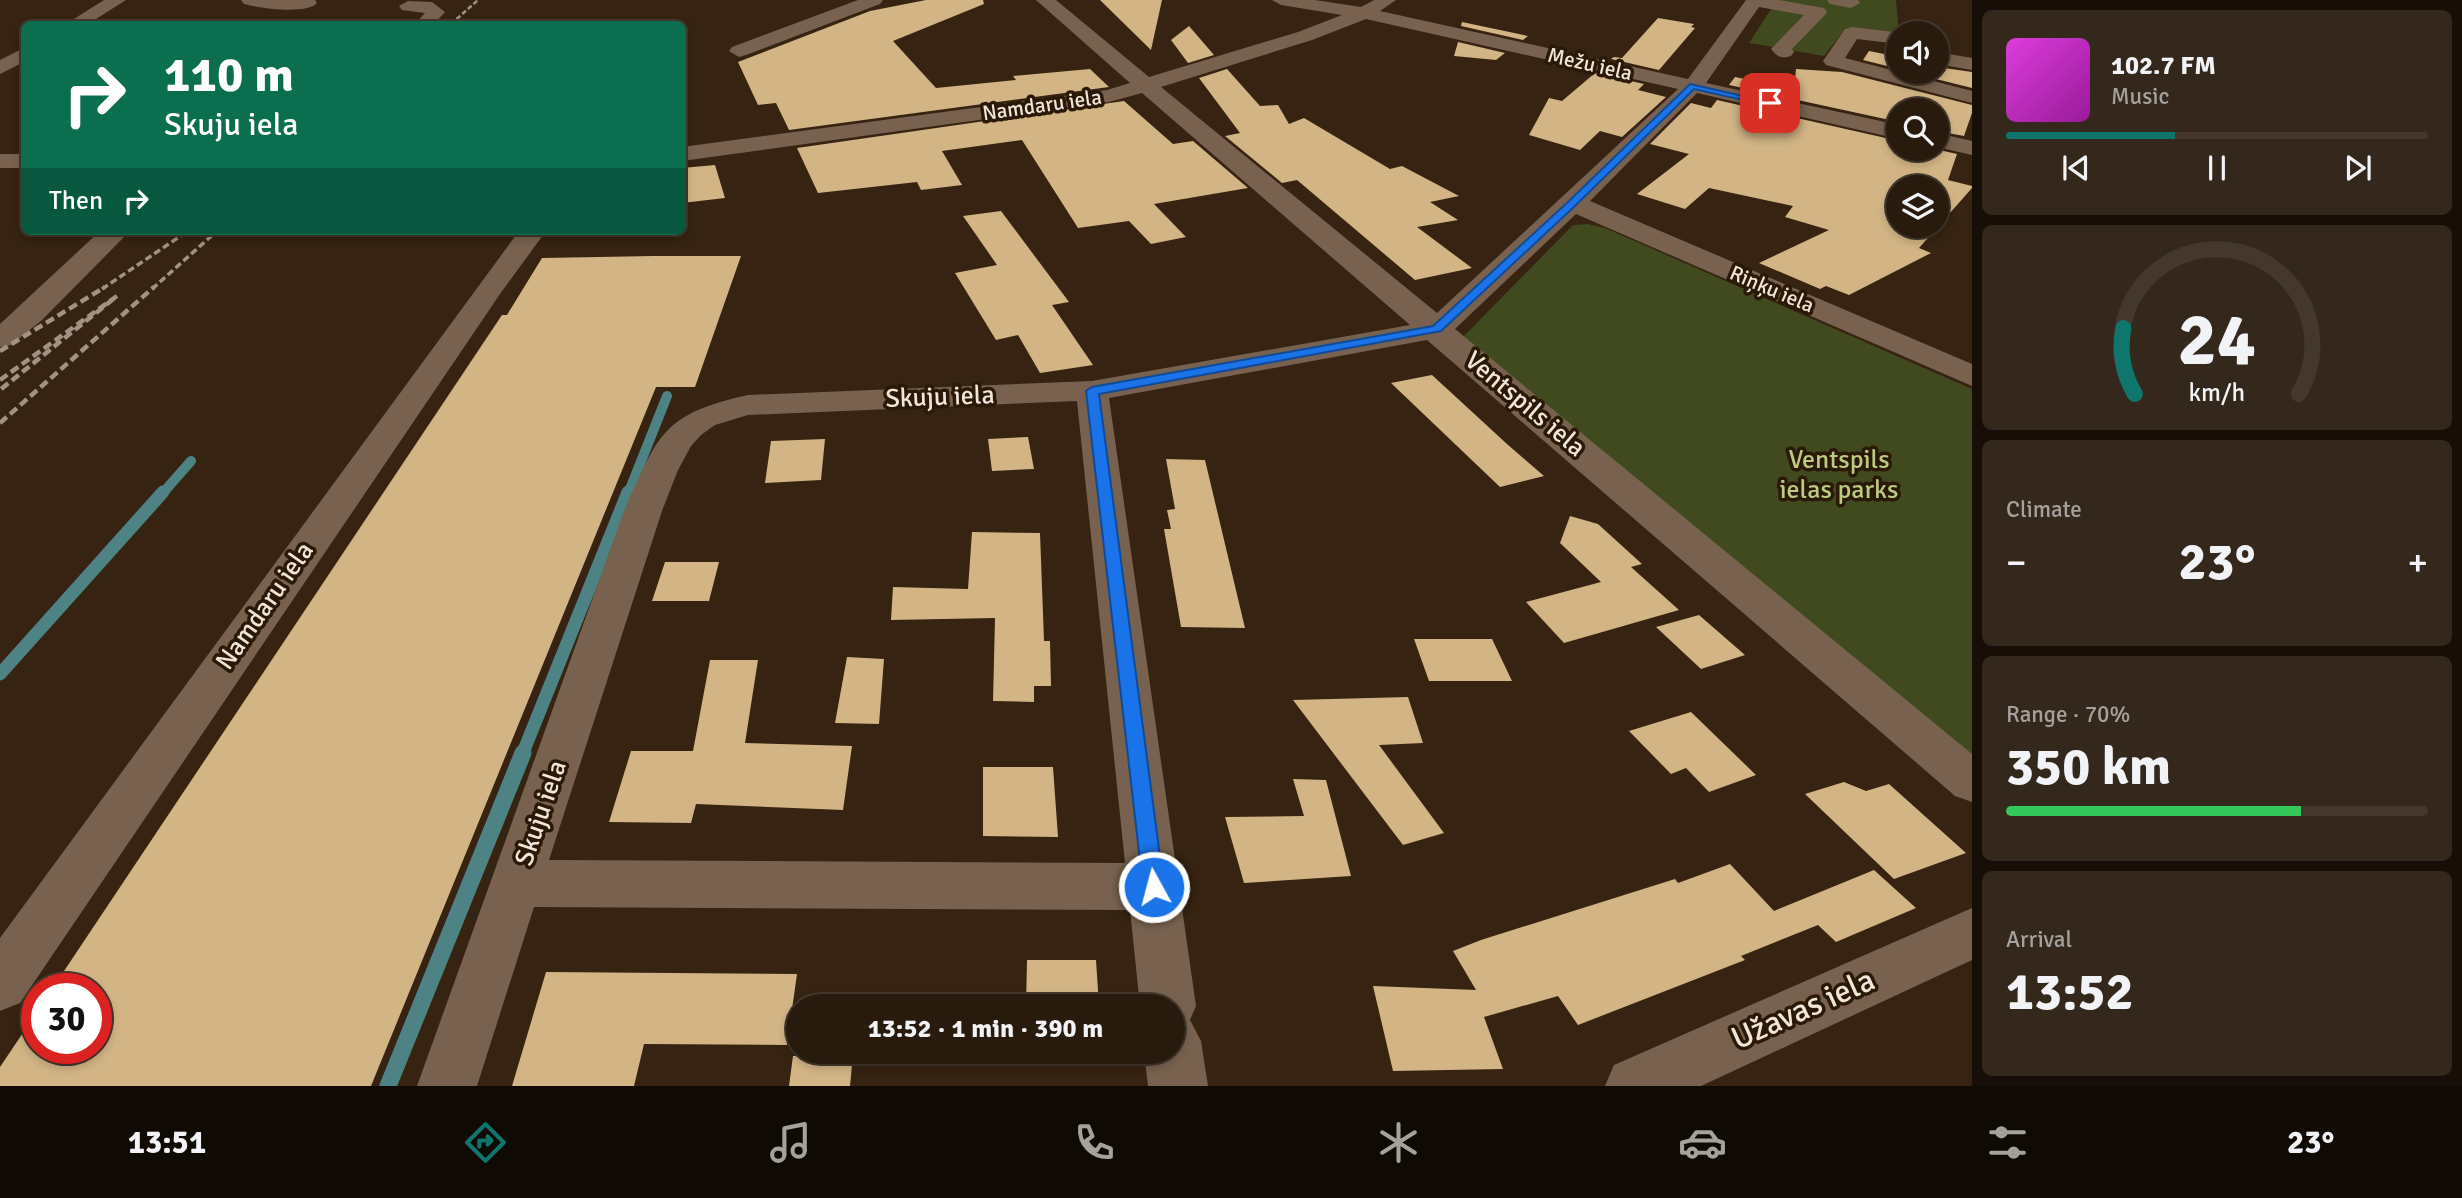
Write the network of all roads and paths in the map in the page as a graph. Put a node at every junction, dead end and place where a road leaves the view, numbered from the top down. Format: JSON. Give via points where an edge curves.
{"nodes":[{"id":1,"x":117,"y":0,"type":"edge"},
{"id":2,"x":250,"y":0,"type":"edge"},
{"id":3,"x":874,"y":0,"type":"edge"},
{"id":4,"x":1045,"y":0,"type":"edge"},
{"id":5,"x":1281,"y":0,"type":"edge"},
{"id":6,"x":1387,"y":0,"type":"edge"},
{"id":7,"x":1755,"y":0,"type":"edge"},
{"id":8,"x":311,"y":2,"type":"edge"},
{"id":9,"x":408,"y":6,"type":"dead end"},
{"id":10,"x":1364,"y":13,"type":"junction"},
{"id":11,"x":80,"y":21,"type":"edge"},
{"id":12,"x":284,"y":21,"type":"edge"},
{"id":13,"x":427,"y":21,"type":"edge"},
{"id":14,"x":1886,"y":37,"type":"edge"},
{"id":15,"x":1846,"y":41,"type":"junction"},
{"id":16,"x":1744,"y":45,"type":"junction"},
{"id":17,"x":1949,"y":47,"type":"edge"},
{"id":18,"x":1886,"y":48,"type":"edge"},
{"id":19,"x":739,"y":51,"type":"dead end"},
{"id":20,"x":1972,"y":51,"type":"edge"},
{"id":21,"x":1784,"y":52,"type":"junction"},
{"id":22,"x":21,"y":56,"type":"edge"},
{"id":23,"x":1949,"y":60,"type":"edge"},
{"id":24,"x":1833,"y":61,"type":"junction"},
{"id":25,"x":1972,"y":64,"type":"edge"},
{"id":26,"x":0,"y":68,"type":"edge"},
{"id":27,"x":1147,"y":86,"type":"junction"},
{"id":28,"x":1693,"y":86,"type":"junction"},
{"id":29,"x":1972,"y":97,"type":"edge"},
{"id":30,"x":1886,"y":129,"type":"edge"},
{"id":31,"x":1949,"y":143,"type":"edge"},
{"id":32,"x":1972,"y":148,"type":"edge"},
{"id":33,"x":686,"y":153,"type":"edge"},
{"id":34,"x":0,"y":161,"type":"edge"},
{"id":35,"x":21,"y":161,"type":"edge"},
{"id":36,"x":1573,"y":203,"type":"junction"},
{"id":37,"x":112,"y":235,"type":"edge"},
{"id":38,"x":530,"y":235,"type":"edge"},
{"id":39,"x":1437,"y":329,"type":"junction"},
{"id":40,"x":0,"y":338,"type":"edge"},
{"id":41,"x":1972,"y":376,"type":"edge"},
{"id":42,"x":1092,"y":391,"type":"junction"},
{"id":43,"x":1972,"y":782,"type":"edge"},
{"id":44,"x":517,"y":883,"type":"junction"},
{"id":45,"x":1154,"y":887,"type":"junction"},
{"id":46,"x":1972,"y":933,"type":"edge"},
{"id":47,"x":0,"y":984,"type":"edge"},
{"id":48,"x":1167,"y":994,"type":"edge"},
{"id":49,"x":1175,"y":1064,"type":"edge"},
{"id":50,"x":447,"y":1086,"type":"edge"},
{"id":51,"x":1178,"y":1086,"type":"edge"},
{"id":52,"x":1635,"y":1086,"type":"edge"}],
"edges":[{"from":1,"to":11,"type":"street"},
{"from":2,"to":8,"type":"street"},
{"from":3,"to":19,"type":"street"},
{"from":4,"to":27,"type":"street","name":"Ventspils iela"},
{"from":5,"to":10,"type":"street","name":"Mežu iela"},
{"from":6,"to":10,"type":"street","name":"Namdaru iela"},
{"from":7,"to":16,"type":"street"},
{"from":7,"to":21,"type":"street","via":[[1818,12],[1781,49]]},
{"from":8,"to":12,"type":"street"},
{"from":9,"to":13,"type":"street","via":[[426,6],[436,12]]},
{"from":10,"to":27,"type":"street","name":"Namdaru iela"},
{"from":10,"to":28,"type":"street","name":"Mežu iela"},
{"from":14,"to":15,"type":"street","via":[[1852,33]]},
{"from":15,"to":18,"type":"street"},
{"from":15,"to":24,"type":"street"},
{"from":16,"to":21,"type":"street"},
{"from":16,"to":28,"type":"street"},
{"from":17,"to":20,"type":"street"},
{"from":21,"to":24,"type":"street"},
{"from":22,"to":26,"type":"street"},
{"from":23,"to":25,"type":"street"},
{"from":24,"to":29,"type":"street"},
{"from":27,"to":33,"type":"street","name":"Namdaru iela","via":[[1109,96]]},
{"from":27,"to":39,"type":"street","name":"Ventspils iela"},
{"from":28,"to":30,"type":"street","name":"Mežu iela"},
{"from":28,"to":36,"type":"street"},
{"from":31,"to":32,"type":"street"},
{"from":34,"to":35,"type":"street"},
{"from":36,"to":39,"type":"street"},
{"from":36,"to":41,"type":"street","name":"Riņķu iela"},
{"from":37,"to":40,"type":"street","via":[[22,324]]},
{"from":38,"to":47,"type":"street","name":"Namdaru iela"},
{"from":39,"to":42,"type":"street","name":"Skuju iela"},
{"from":39,"to":43,"type":"street","name":"Ventspils iela"},
{"from":42,"to":44,"type":"street","name":"Skuju iela","via":[[748,405],[720,410],[676,437],[643,511]]},
{"from":42,"to":45,"type":"street"},
{"from":44,"to":45,"type":"street"},
{"from":44,"to":50,"type":"street","name":"Skuju iela"},
{"from":45,"to":48,"type":"street"},
{"from":46,"to":52,"type":"street","name":"Užavas iela"},
{"from":49,"to":51,"type":"street"}]}
